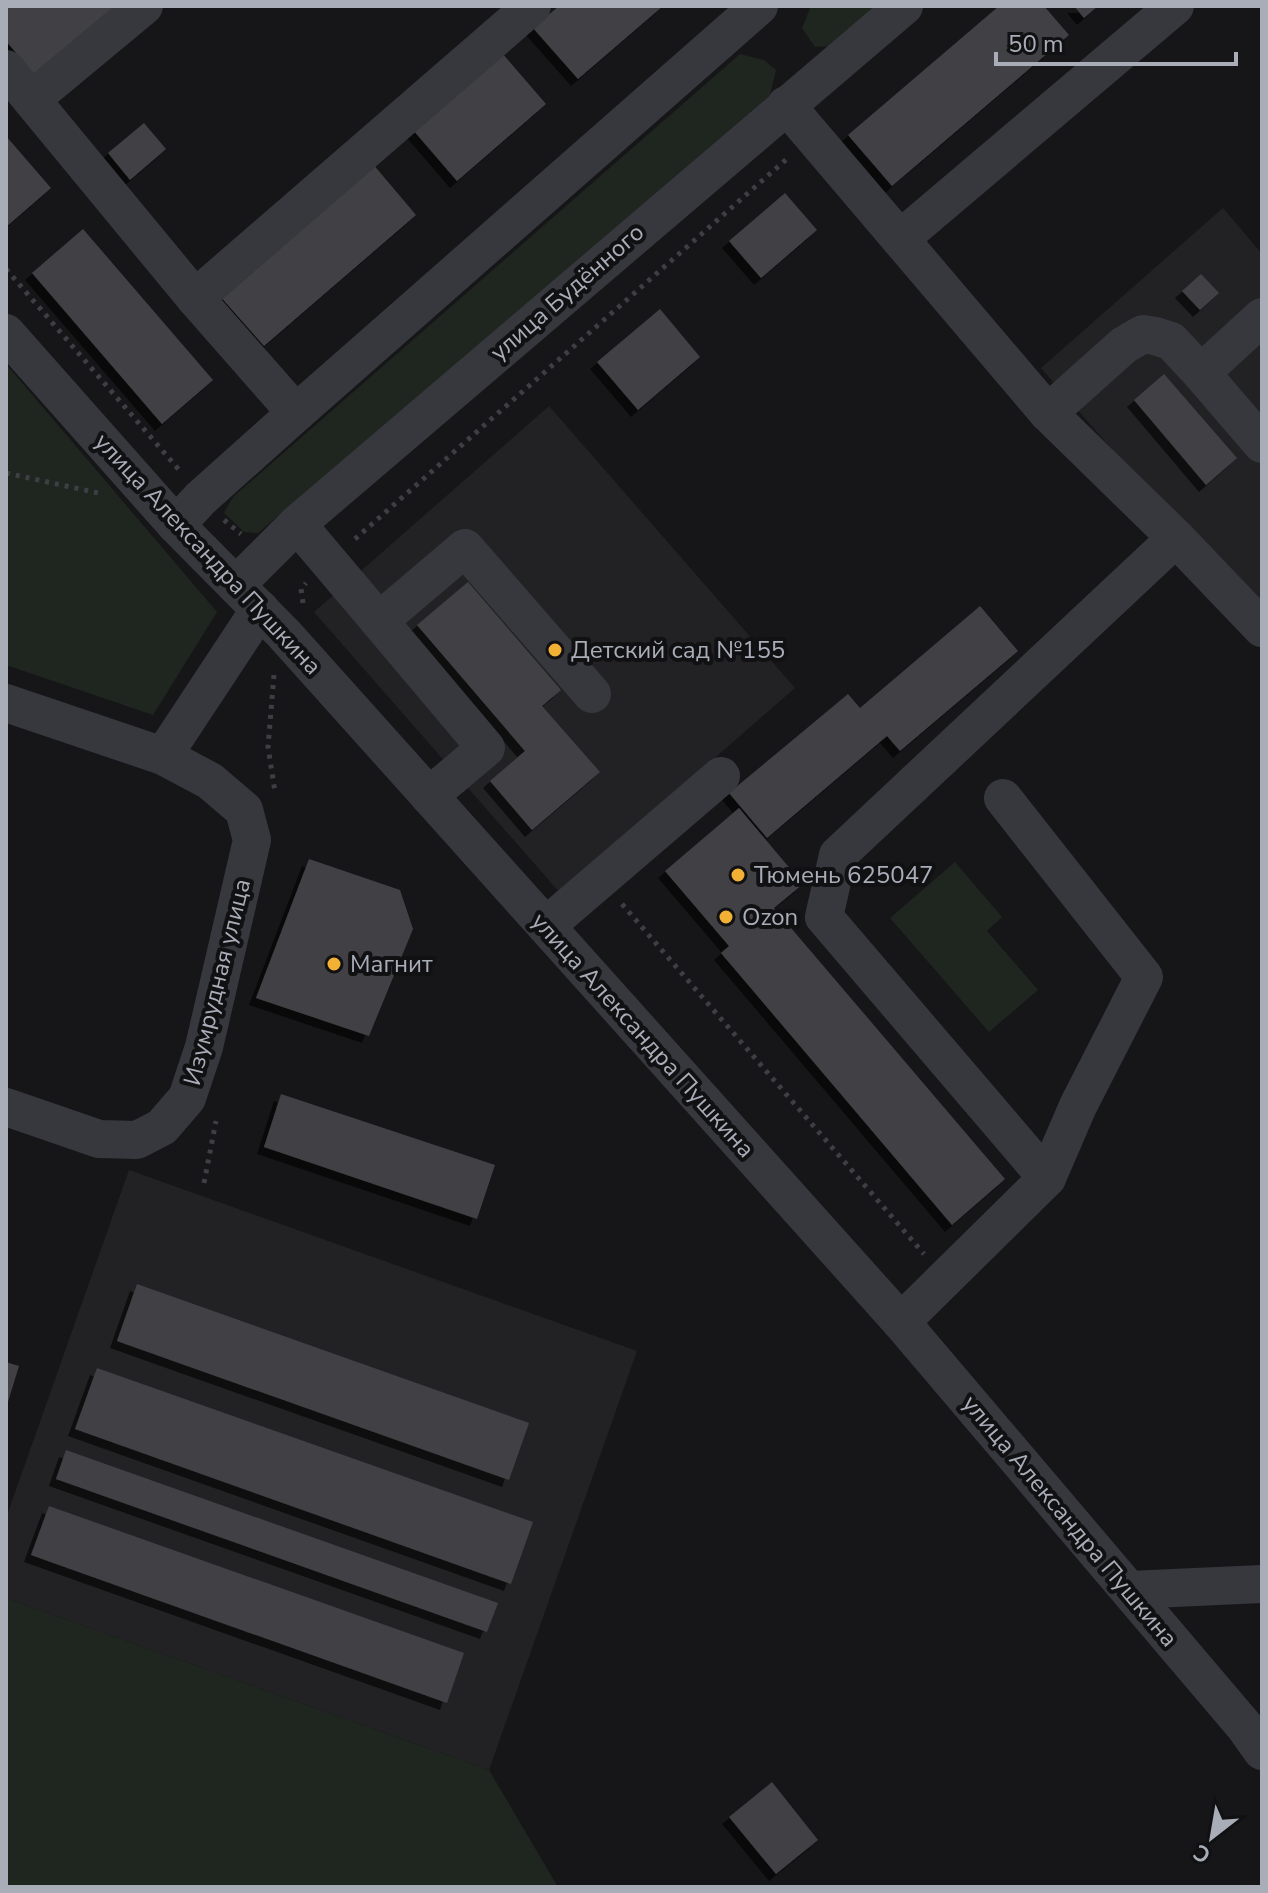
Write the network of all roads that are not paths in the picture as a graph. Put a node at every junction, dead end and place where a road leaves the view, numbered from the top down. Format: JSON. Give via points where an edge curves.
{"nodes":[{"id":1,"x":144,"y":6,"type":"edge"},
{"id":2,"x":532,"y":6,"type":"edge"},
{"id":3,"x":759,"y":6,"type":"edge"},
{"id":4,"x":904,"y":6,"type":"edge"},
{"id":5,"x":1175,"y":6,"type":"edge"},
{"id":6,"x":6,"y":69,"type":"edge"},
{"id":7,"x":32,"y":99,"type":"junction"},
{"id":8,"x":786,"y":105,"type":"junction"},
{"id":9,"x":900,"y":239,"type":"junction"},
{"id":10,"x":195,"y":298,"type":"junction"},
{"id":11,"x":1262,"y":317,"type":"edge"},
{"id":12,"x":6,"y":333,"type":"edge"},
{"id":13,"x":1201,"y":373,"type":"junction"},
{"id":14,"x":296,"y":413,"type":"junction"},
{"id":15,"x":1048,"y":413,"type":"junction"},
{"id":16,"x":1262,"y":444,"type":"edge"},
{"id":17,"x":188,"y":512,"type":"junction"},
{"id":18,"x":297,"y":524,"type":"junction"},
{"id":19,"x":1176,"y":538,"type":"junction"},
{"id":20,"x":248,"y":597,"type":"junction"},
{"id":21,"x":379,"y":621,"type":"junction"},
{"id":22,"x":1262,"y":628,"type":"edge"},
{"id":23,"x":592,"y":694,"type":"dead end"},
{"id":24,"x":6,"y":703,"type":"edge"},
{"id":25,"x":163,"y":756,"type":"junction"},
{"id":26,"x":721,"y":776,"type":"dead end"},
{"id":27,"x":429,"y":796,"type":"junction"},
{"id":28,"x":1003,"y":798,"type":"dead end"},
{"id":29,"x":546,"y":926,"type":"junction"},
{"id":30,"x":6,"y":1107,"type":"edge"},
{"id":31,"x":1047,"y":1178,"type":"junction"},
{"id":32,"x":901,"y":1322,"type":"junction"},
{"id":33,"x":1262,"y":1584,"type":"edge"},
{"id":34,"x":1129,"y":1590,"type":"junction"},
{"id":35,"x":1262,"y":1751,"type":"edge"}],
"edges":[{"from":1,"to":7,"type":"street"},
{"from":2,"to":10,"type":"street"},
{"from":3,"to":14,"type":"street"},
{"from":4,"to":8,"type":"street","name":"улица Будённого"},
{"from":5,"to":9,"type":"street"},
{"from":6,"to":7,"type":"street"},
{"from":7,"to":10,"type":"street"},
{"from":8,"to":9,"type":"street"},
{"from":8,"to":18,"type":"street","name":"улица Будённого"},
{"from":9,"to":15,"type":"street"},
{"from":10,"to":14,"type":"street"},
{"from":11,"to":13,"type":"street"},
{"from":12,"to":17,"type":"street","name":"улица Александра Пушкина"},
{"from":13,"to":15,"type":"street","via":[[1171,341],[1143,334]]},
{"from":13,"to":16,"type":"street"},
{"from":14,"to":17,"type":"street"},
{"from":15,"to":19,"type":"street"},
{"from":17,"to":20,"type":"street","name":"улица Александра Пушкина"},
{"from":18,"to":20,"type":"street","name":"улица Будённого","via":[[264,555]]},
{"from":18,"to":21,"type":"street"},
{"from":19,"to":22,"type":"street"},
{"from":19,"to":31,"type":"street","via":[[838,855],[824,917]]},
{"from":20,"to":25,"type":"street","name":"улица Будённого"},
{"from":20,"to":27,"type":"street","name":"улица Александра Пушкина"},
{"from":21,"to":23,"type":"street","via":[[465,548]]},
{"from":21,"to":27,"type":"street","via":[[486,748]]},
{"from":24,"to":25,"type":"street","name":"Изумрудная улица"},
{"from":25,"to":30,"type":"street","name":"Изумрудная улица","via":[[210,781],[244,810],[252,840],[204,1047],[187,1098],[162,1127],[137,1140],[99,1139]]},
{"from":26,"to":29,"type":"street"},
{"from":27,"to":29,"type":"street","name":"улица Александра Пушкина"},
{"from":28,"to":31,"type":"street","via":[[1144,977]]},
{"from":29,"to":32,"type":"street","name":"улица Александра Пушкина"},
{"from":31,"to":32,"type":"street"},
{"from":32,"to":34,"type":"street","name":"улица Александра Пушкина"},
{"from":33,"to":34,"type":"street"},
{"from":34,"to":35,"type":"street","name":"улица Александра Пушкина"}]}
